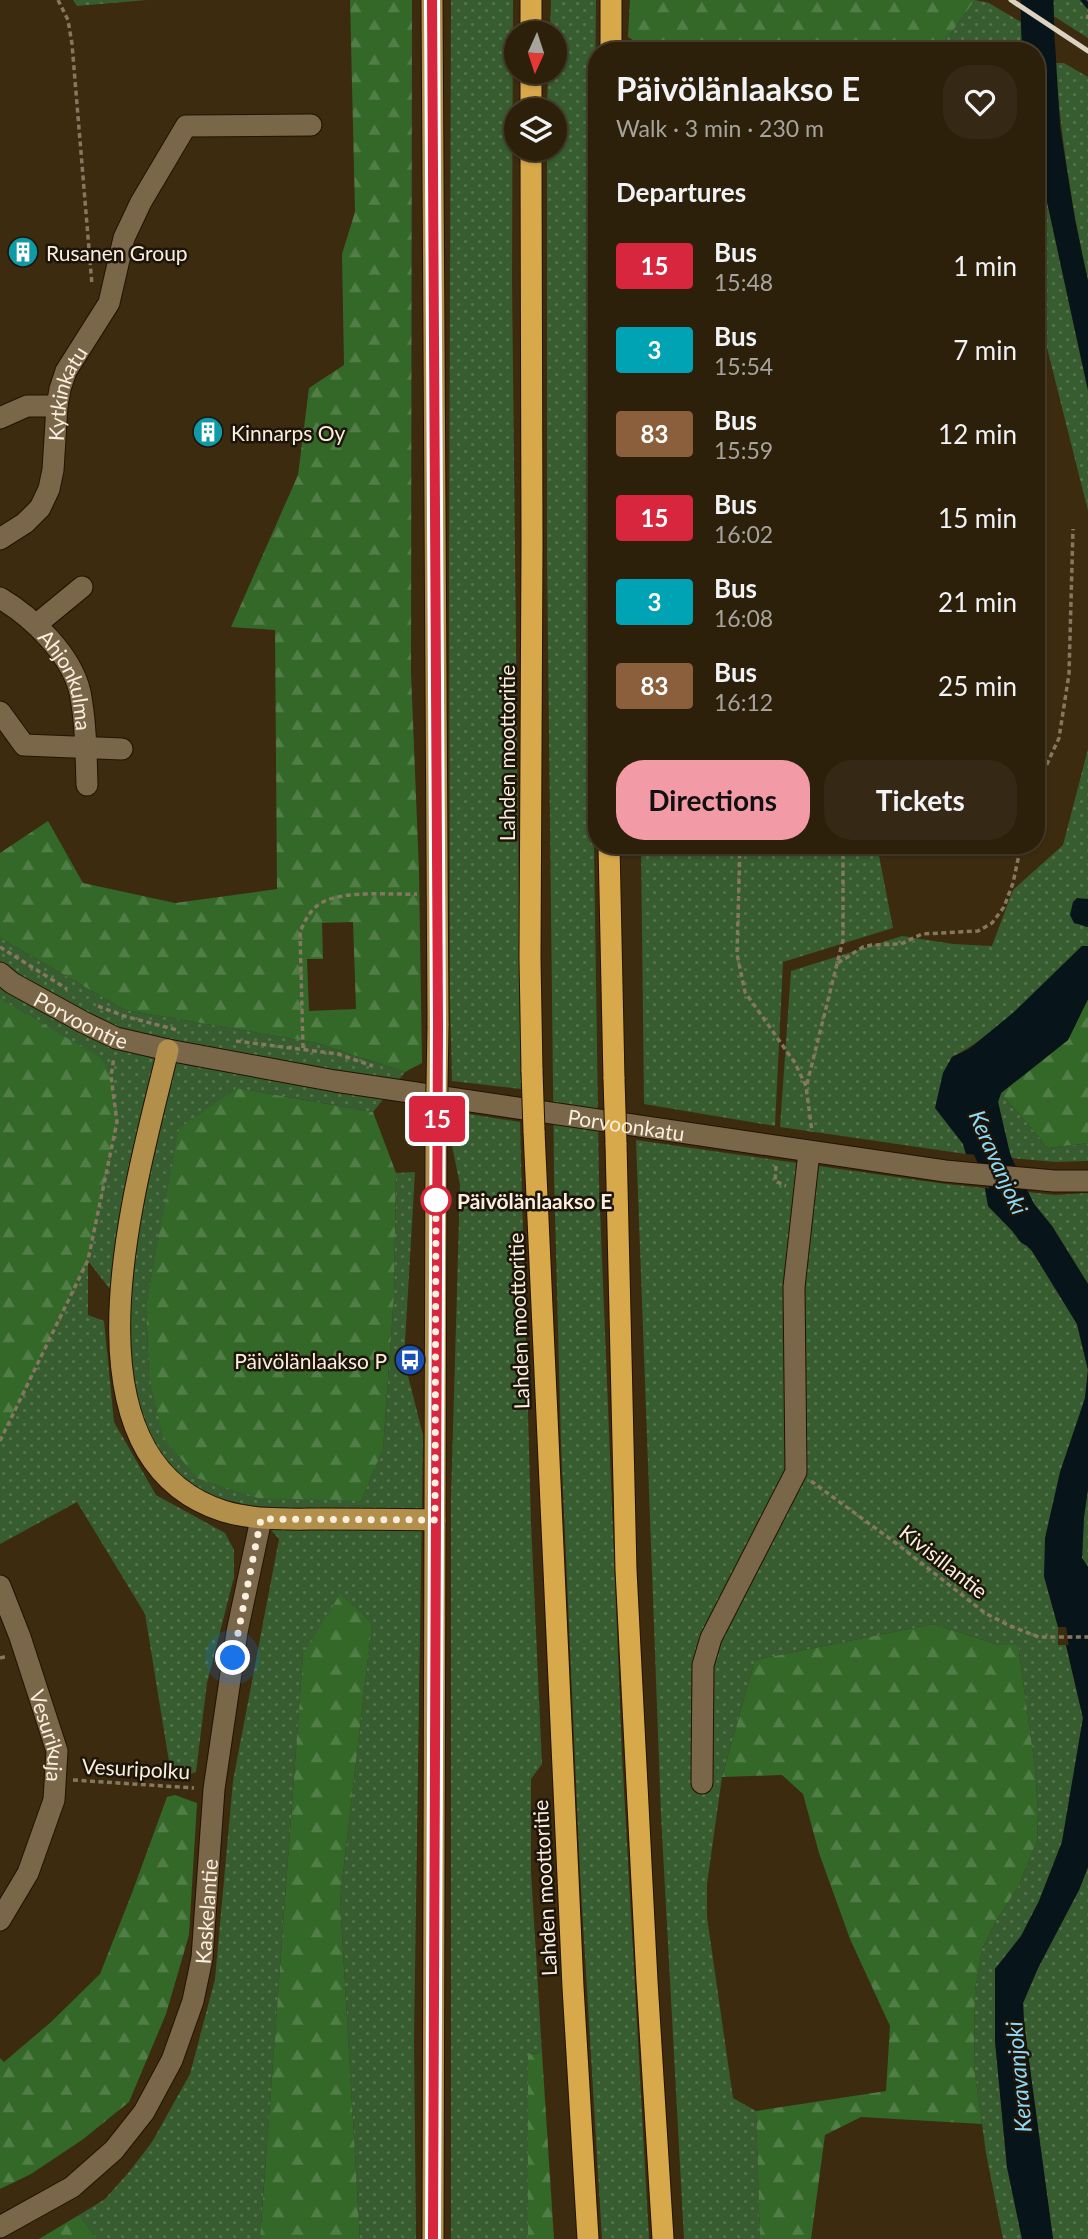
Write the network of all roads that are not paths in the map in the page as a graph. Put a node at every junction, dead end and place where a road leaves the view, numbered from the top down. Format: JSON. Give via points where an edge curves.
{"nodes":[{"id":1,"x":432,"y":0,"type":"edge"},
{"id":2,"x":531,"y":0,"type":"edge"},
{"id":3,"x":611,"y":0,"type":"edge"},
{"id":4,"x":531,"y":21,"type":"edge"},
{"id":5,"x":611,"y":42,"type":"edge"},
{"id":6,"x":311,"y":125,"type":"dead end"},
{"id":7,"x":531,"y":161,"type":"edge"},
{"id":8,"x":57,"y":406,"type":"junction"},
{"id":9,"x":0,"y":418,"type":"edge"},
{"id":10,"x":0,"y":539,"type":"edge"},
{"id":11,"x":82,"y":586,"type":"dead end"},
{"id":12,"x":0,"y":598,"type":"edge"},
{"id":13,"x":37,"y":624,"type":"junction"},
{"id":14,"x":0,"y":712,"type":"edge"},
{"id":15,"x":86,"y":747,"type":"junction"},
{"id":16,"x":122,"y":749,"type":"dead end"},
{"id":17,"x":88,"y":785,"type":"dead end"},
{"id":18,"x":609,"y":854,"type":"edge"},
{"id":19,"x":0,"y":973,"type":"edge"},
{"id":20,"x":169,"y":1050,"type":"junction"},
{"id":21,"x":809,"y":1152,"type":"junction"},
{"id":22,"x":1088,"y":1181,"type":"edge"},
{"id":23,"x":261,"y":1519,"type":"junction"},
{"id":24,"x":435,"y":1520,"type":"junction"},
{"id":25,"x":0,"y":1586,"type":"edge"},
{"id":26,"x":10,"y":1640,"type":"edge"},
{"id":27,"x":702,"y":1783,"type":"dead end"},
{"id":28,"x":0,"y":1920,"type":"edge"},
{"id":29,"x":0,"y":2227,"type":"edge"},
{"id":30,"x":433,"y":2239,"type":"edge"},
{"id":31,"x":588,"y":2239,"type":"edge"},
{"id":32,"x":663,"y":2239,"type":"edge"}],
"edges":[{"from":1,"to":24,"type":"main road","bridge":true,"via":[[438,1025]]},
{"from":2,"to":4,"type":"highway"},
{"from":3,"to":5,"type":"highway"},
{"from":6,"to":8,"type":"street","name":"Kytkinkatu","via":[[186,126],[124,238],[109,303],[66,371]]},
{"from":7,"to":31,"type":"highway","name":"Lahden moottoritie","bridge":true,"via":[[532,1071]]},
{"from":8,"to":9,"type":"street","via":[[27,406]]},
{"from":8,"to":10,"type":"street","name":"Kytkinkatu","via":[[49,488],[40,508]]},
{"from":11,"to":13,"type":"street"},
{"from":12,"to":13,"type":"street","name":"Ahjonkulma"},
{"from":13,"to":15,"type":"street","name":"Ahjonkulma","via":[[67,662],[79,689]]},
{"from":14,"to":15,"type":"street","via":[[24,745]]},
{"from":15,"to":16,"type":"street"},
{"from":15,"to":17,"type":"street","name":"Ahjonkulma"},
{"from":18,"to":32,"type":"highway","bridge":true,"via":[[626,1570]]},
{"from":19,"to":20,"type":"street","name":"Porvoontie","via":[[12,984],[117,1038]]},
{"from":20,"to":21,"type":"street","name":"Porvoonkatu","via":[[321,1079]]},
{"from":20,"to":23,"type":"main road","via":[[126,1237],[120,1360],[129,1406],[141,1441],[162,1472],[191,1497]]},
{"from":21,"to":22,"type":"street","name":"Porvoonkatu","via":[[945,1171]]},
{"from":21,"to":27,"type":"street","via":[[794,1287],[796,1472],[711,1638],[702,1665]]},
{"from":23,"to":24,"type":"main road"},
{"from":23,"to":29,"type":"street","name":"Kaskelantie","via":[[237,1632],[214,1789],[202,1958],[172,2060],[144,2112],[114,2150],[72,2186]]},
{"from":24,"to":30,"type":"main road"},
{"from":25,"to":26,"type":"street","name":"Vesurikuja"},
{"from":26,"to":28,"type":"street","name":"Vesurikuja","via":[[57,1751],[54,1800],[27,1873]]}]}
